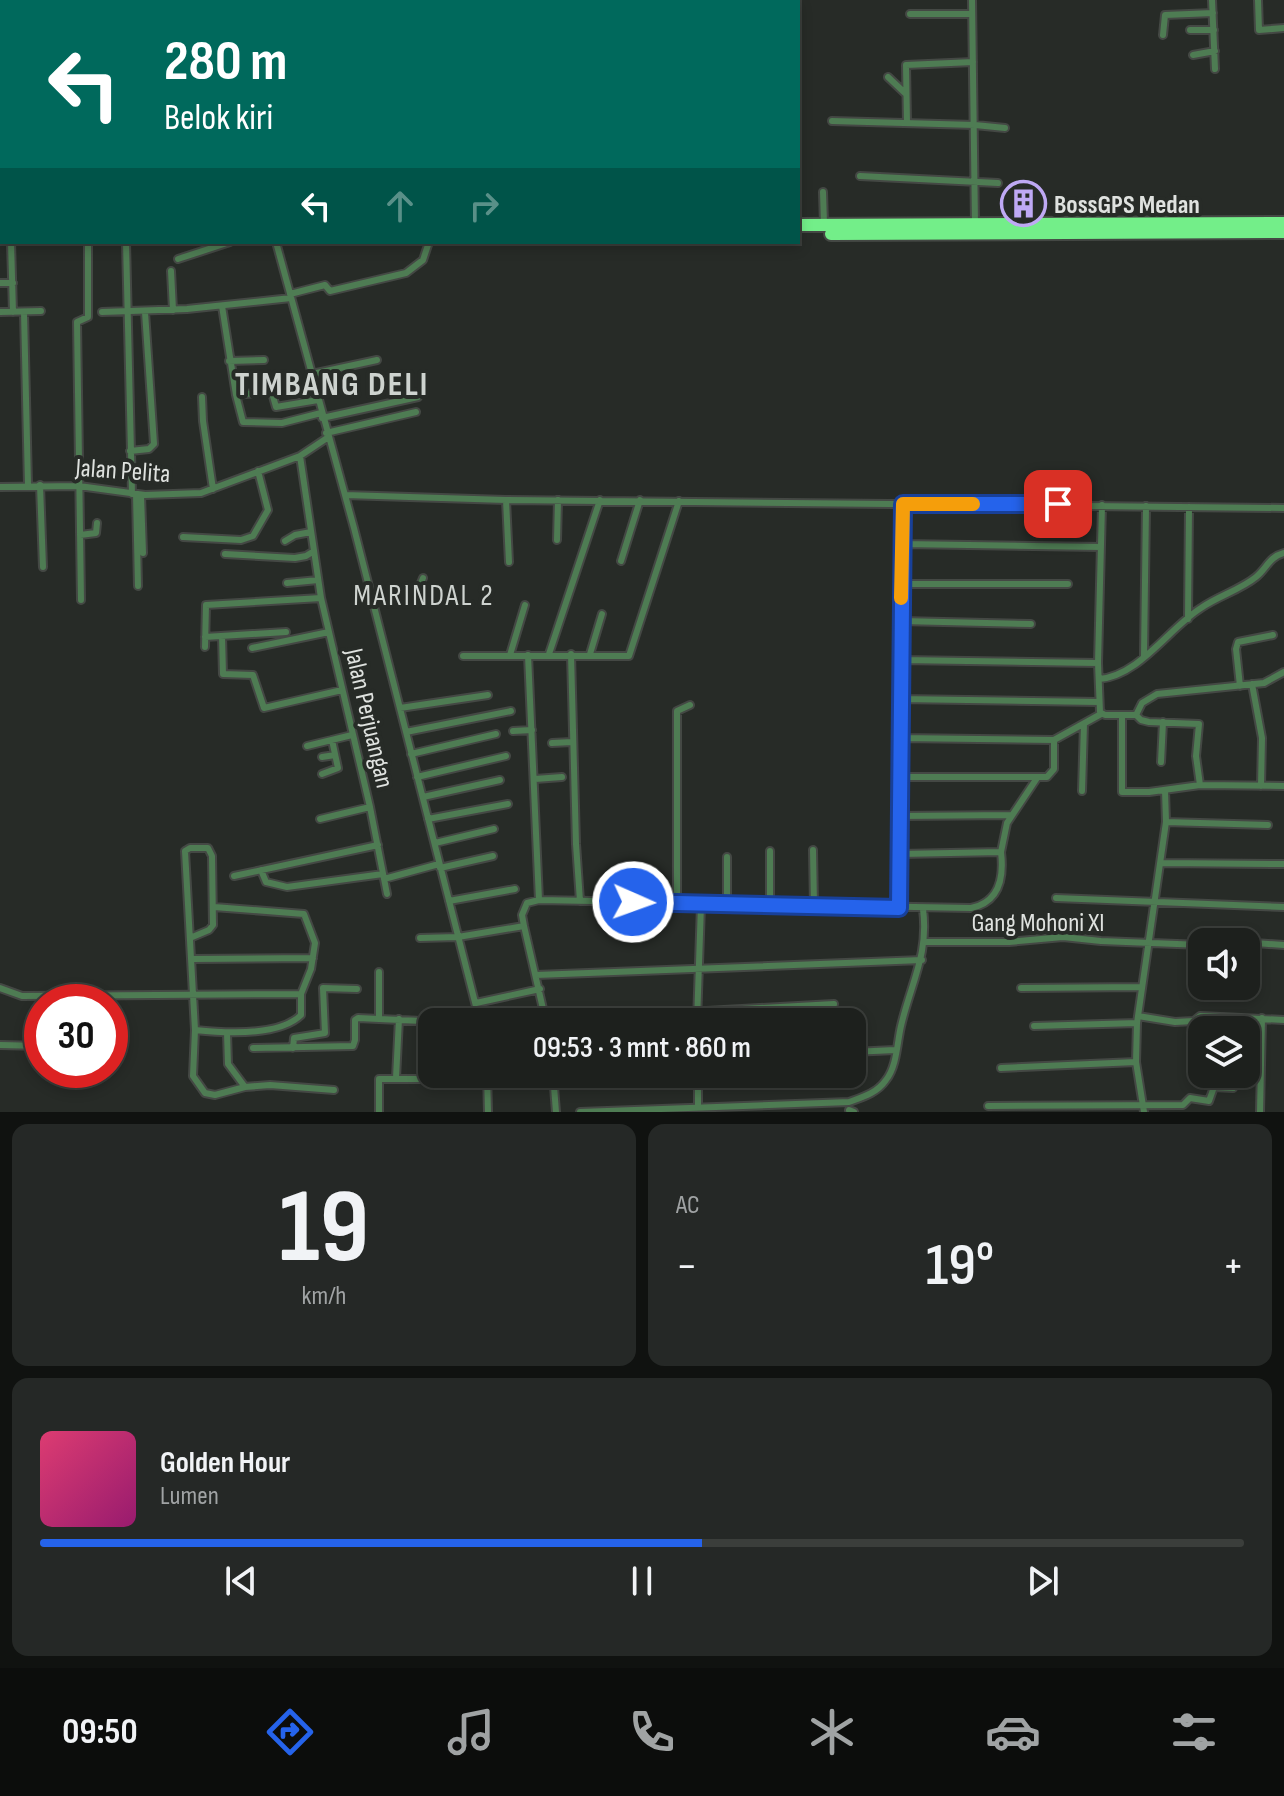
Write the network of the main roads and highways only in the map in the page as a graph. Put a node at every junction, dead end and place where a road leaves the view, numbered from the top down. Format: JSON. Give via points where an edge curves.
{"nodes":[{"id":1,"x":1284,"y":223,"type":"edge"},
{"id":2,"x":800,"y":225,"type":"edge"},
{"id":3,"x":1284,"y":232,"type":"edge"},
{"id":4,"x":800,"y":234,"type":"edge"}],
"edges":[{"from":1,"to":2,"type":"highway"},
{"from":3,"to":4,"type":"highway"}]}
